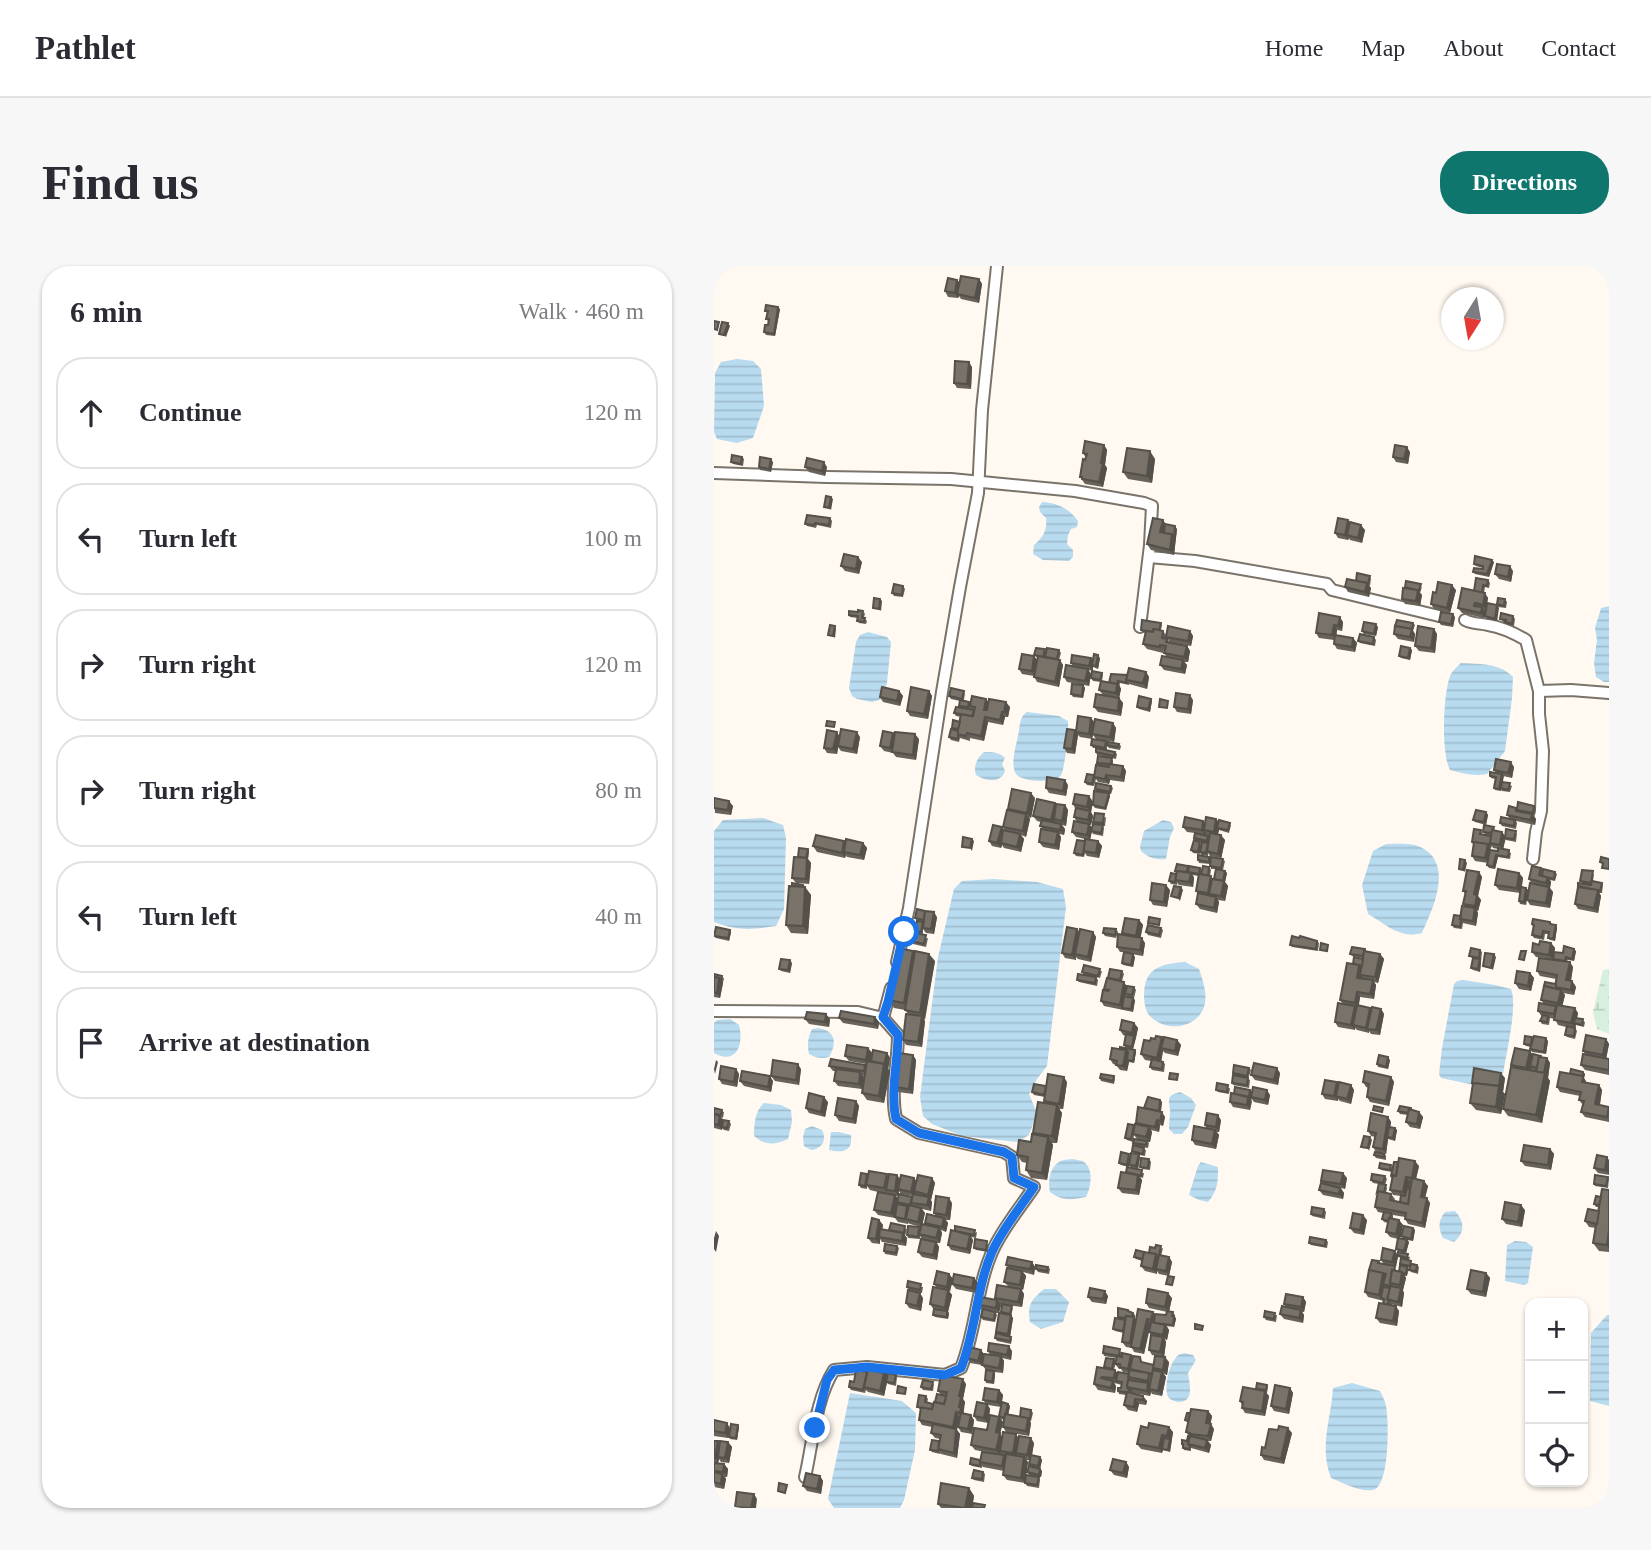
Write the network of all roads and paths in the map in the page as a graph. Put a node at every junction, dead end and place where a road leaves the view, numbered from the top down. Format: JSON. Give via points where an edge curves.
{"nodes":[{"id":1,"x":997,"y":266,"type":"edge"},
{"id":2,"x":714,"y":473,"type":"edge"},
{"id":3,"x":979,"y":482,"type":"junction"},
{"id":4,"x":1149,"y":557,"type":"junction"},
{"id":5,"x":1439,"y":616,"type":"edge"},
{"id":6,"x":1465,"y":620,"type":"dead end"},
{"id":7,"x":1140,"y":627,"type":"edge"},
{"id":8,"x":1539,"y":691,"type":"junction"},
{"id":9,"x":1609,"y":693,"type":"edge"},
{"id":10,"x":1533,"y":859,"type":"dead end"},
{"id":11,"x":714,"y":1012,"type":"edge"},
{"id":12,"x":883,"y":1017,"type":"junction"},
{"id":13,"x":805,"y":1477,"type":"edge"}],
"edges":[{"from":1,"to":3,"type":"street"},
{"from":2,"to":3,"type":"street"},
{"from":3,"to":4,"type":"street","via":[[1075,491],[1152,506]]},
{"from":3,"to":12,"type":"street","via":[[909,908]]},
{"from":4,"to":5,"type":"street","via":[[1327,584],[1332,590]]},
{"from":4,"to":7,"type":"street"},
{"from":6,"to":8,"type":"street","via":[[1526,640]]},
{"from":8,"to":9,"type":"street"},
{"from":8,"to":10,"type":"street","via":[[1541,811]]},
{"from":11,"to":12,"type":"street","via":[[858,1012]]},
{"from":12,"to":13,"type":"street","via":[[898,1035],[896,1119],[919,1133],[1004,1152],[1012,1157],[1014,1178],[1034,1187],[993,1251],[961,1368],[945,1375],[867,1367],[834,1370],[827,1380]]}]}
